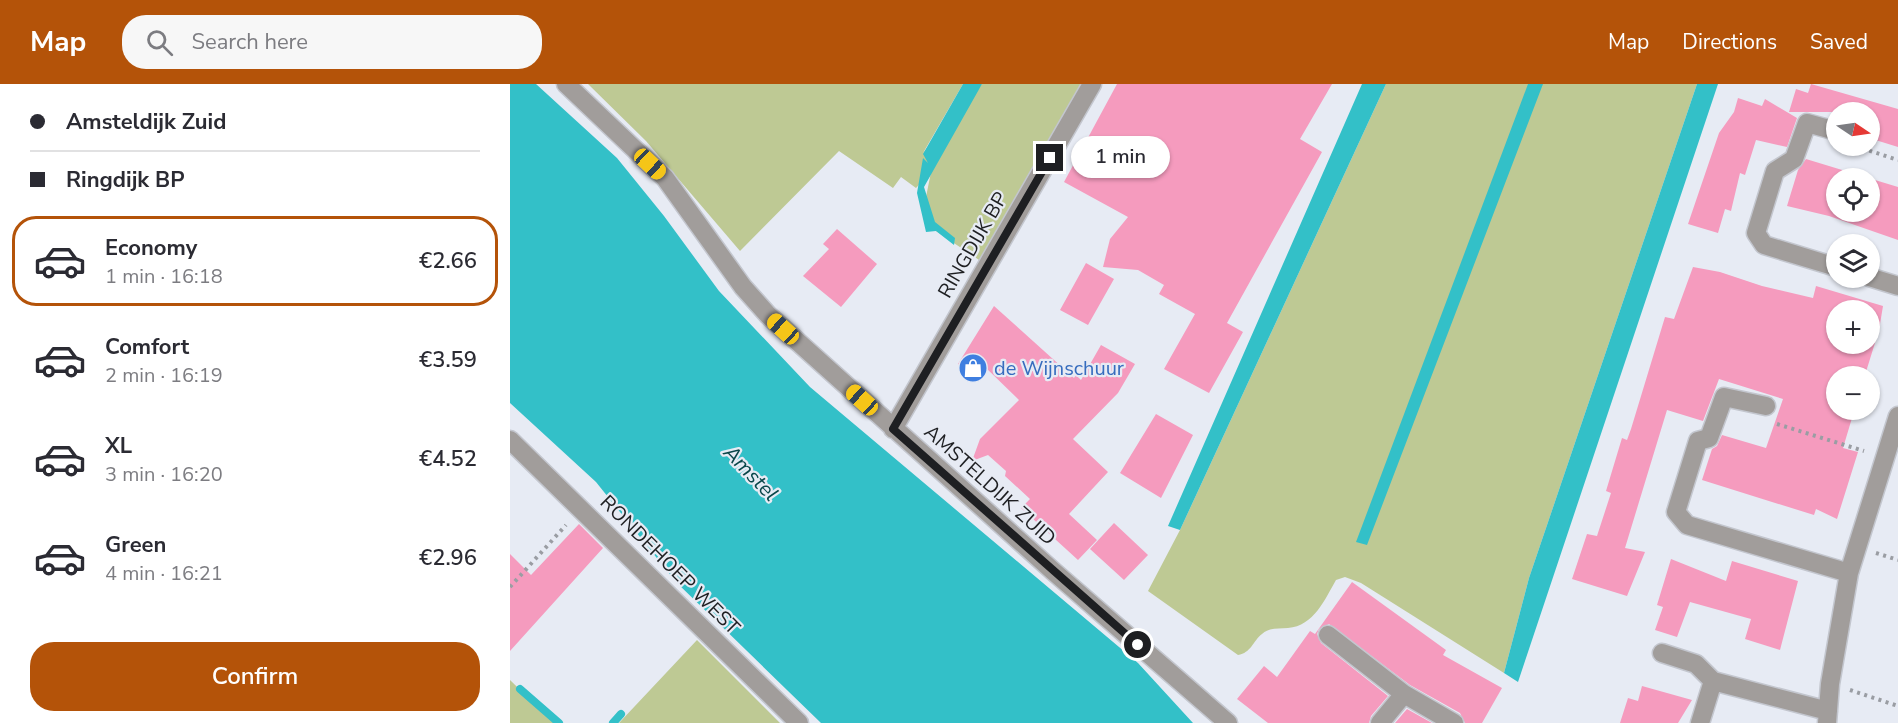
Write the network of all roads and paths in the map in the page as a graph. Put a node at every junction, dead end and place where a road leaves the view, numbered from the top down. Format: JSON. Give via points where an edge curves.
{"nodes":[{"id":1,"x":566,"y":84,"type":"edge"},
{"id":2,"x":1092,"y":84,"type":"edge"},
{"id":3,"x":1826,"y":128,"type":"edge"},
{"id":4,"x":1880,"y":154,"type":"edge"},
{"id":5,"x":1898,"y":160,"type":"edge"},
{"id":6,"x":1826,"y":264,"type":"edge"},
{"id":7,"x":1880,"y":280,"type":"edge"},
{"id":8,"x":1898,"y":286,"type":"edge"},
{"id":9,"x":1766,"y":406,"type":"joint"},
{"id":10,"x":1897,"y":426,"type":"edge"},
{"id":11,"x":893,"y":429,"type":"junction"},
{"id":12,"x":510,"y":440,"type":"edge"},
{"id":13,"x":1885,"y":458,"type":"junction"},
{"id":14,"x":581,"y":509,"type":"junction"},
{"id":15,"x":1849,"y":573,"type":"junction"},
{"id":16,"x":510,"y":587,"type":"edge"},
{"id":17,"x":1328,"y":635,"type":"dead end"},
{"id":18,"x":1662,"y":653,"type":"dead end"},
{"id":19,"x":1713,"y":681,"type":"junction"},
{"id":20,"x":1830,"y":684,"type":"junction"},
{"id":21,"x":1404,"y":694,"type":"junction"},
{"id":22,"x":1898,"y":706,"type":"edge"},
{"id":23,"x":1827,"y":717,"type":"edge"},
{"id":24,"x":799,"y":723,"type":"edge"},
{"id":25,"x":1228,"y":723,"type":"edge"},
{"id":26,"x":1380,"y":723,"type":"edge"},
{"id":27,"x":1454,"y":723,"type":"edge"},
{"id":28,"x":1700,"y":723,"type":"edge"}],
"edges":[{"from":1,"to":11,"type":"street","name":"AMSTELDIJK ZUID","via":[[665,178],[743,287],[768,315]]},
{"from":2,"to":11,"type":"street","name":"RINGDIJK BP"},
{"from":3,"to":6,"type":"street","via":[[1807,123],[1794,159],[1775,171],[1756,233],[1764,245]]},
{"from":4,"to":5,"type":"path"},
{"from":7,"to":8,"type":"street"},
{"from":9,"to":13,"type":"path","via":[[1770,422]]},
{"from":9,"to":15,"type":"street","via":[[1724,397],[1709,438],[1698,441],[1676,512],[1687,525]]},
{"from":10,"to":13,"type":"street"},
{"from":11,"to":25,"type":"street","name":"AMSTELDIJK ZUID"},
{"from":12,"to":14,"type":"street","name":"RONDEHOEP WEST"},
{"from":13,"to":15,"type":"street"},
{"from":14,"to":16,"type":"path"},
{"from":14,"to":24,"type":"street","name":"RONDEHOEP WEST"},
{"from":15,"to":20,"type":"street"},
{"from":17,"to":21,"type":"street"},
{"from":18,"to":19,"type":"street","via":[[1696,664]]},
{"from":19,"to":23,"type":"street"},
{"from":19,"to":28,"type":"street"},
{"from":20,"to":22,"type":"path"},
{"from":20,"to":23,"type":"street"},
{"from":21,"to":26,"type":"street"},
{"from":21,"to":27,"type":"street"}]}
